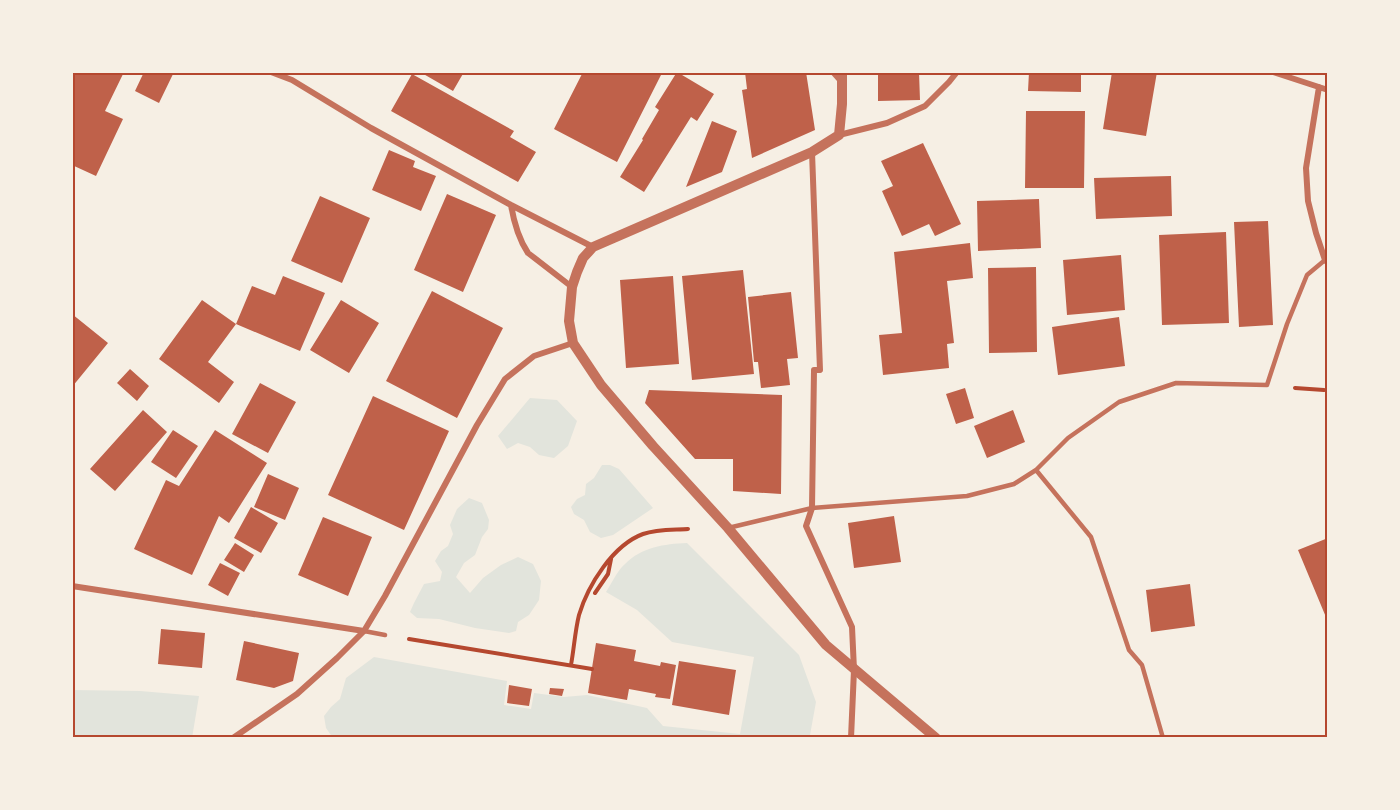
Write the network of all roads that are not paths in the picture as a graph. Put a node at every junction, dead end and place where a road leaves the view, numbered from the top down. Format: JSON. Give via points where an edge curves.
{"nodes":[{"id":1,"x":271,"y":72,"type":"edge"},
{"id":2,"x":296,"y":72,"type":"edge"},
{"id":3,"x":832,"y":72,"type":"edge"},
{"id":4,"x":957,"y":72,"type":"edge"},
{"id":5,"x":1274,"y":72,"type":"edge"},
{"id":6,"x":842,"y":77,"type":"edge"},
{"id":7,"x":292,"y":80,"type":"junction"},
{"id":8,"x":1319,"y":87,"type":"junction"},
{"id":9,"x":1328,"y":90,"type":"edge"},
{"id":10,"x":839,"y":135,"type":"junction"},
{"id":11,"x":812,"y":152,"type":"junction"},
{"id":12,"x":511,"y":206,"type":"junction"},
{"id":13,"x":593,"y":247,"type":"junction"},
{"id":14,"x":1326,"y":262,"type":"edge"},
{"id":15,"x":573,"y":287,"type":"junction"},
{"id":16,"x":573,"y":343,"type":"junction"},
{"id":17,"x":1036,"y":470,"type":"junction"},
{"id":18,"x":812,"y":508,"type":"junction"},
{"id":19,"x":728,"y":528,"type":"junction"},
{"id":20,"x":72,"y":586,"type":"edge"},
{"id":21,"x":364,"y":631,"type":"junction"},
{"id":22,"x":385,"y":635,"type":"dead end"},
{"id":23,"x":854,"y":670,"type":"junction"},
{"id":24,"x":233,"y":738,"type":"edge"},
{"id":25,"x":850,"y":738,"type":"edge"},
{"id":26,"x":936,"y":738,"type":"edge"},
{"id":27,"x":1162,"y":738,"type":"edge"}],
"edges":[{"from":1,"to":7,"type":"street"},
{"from":2,"to":7,"type":"street"},
{"from":3,"to":6,"type":"lane"},
{"from":4,"to":10,"type":"street","via":[[925,106],[887,123]]},
{"from":5,"to":8,"type":"street"},
{"from":6,"to":10,"type":"street"},
{"from":7,"to":12,"type":"street"},
{"from":8,"to":9,"type":"street"},
{"from":8,"to":14,"type":"street","via":[[1306,168],[1308,201]]},
{"from":10,"to":11,"type":"street"},
{"from":11,"to":13,"type":"street"},
{"from":11,"to":18,"type":"street","via":[[820,370],[814,370]]},
{"from":12,"to":13,"type":"street"},
{"from":12,"to":15,"type":"street","via":[[528,253]]},
{"from":13,"to":15,"type":"street","via":[[583,258]]},
{"from":14,"to":17,"type":"lane","via":[[1307,275],[1267,385],[1176,383],[1119,402],[1068,438]]},
{"from":15,"to":16,"type":"street","via":[[569,321]]},
{"from":16,"to":19,"type":"street","via":[[653,446]]},
{"from":16,"to":21,"type":"street","via":[[534,356],[505,379]]},
{"from":17,"to":18,"type":"lane","via":[[1014,484],[967,496]]},
{"from":17,"to":27,"type":"lane","via":[[1091,537],[1129,650],[1142,664]]},
{"from":18,"to":19,"type":"lane"},
{"from":18,"to":23,"type":"street","via":[[806,526],[852,627]]},
{"from":19,"to":23,"type":"street","via":[[826,645]]},
{"from":20,"to":21,"type":"street"},
{"from":21,"to":22,"type":"lane"},
{"from":21,"to":24,"type":"street","via":[[297,694]]},
{"from":23,"to":25,"type":"street"},
{"from":23,"to":26,"type":"street"}]}
